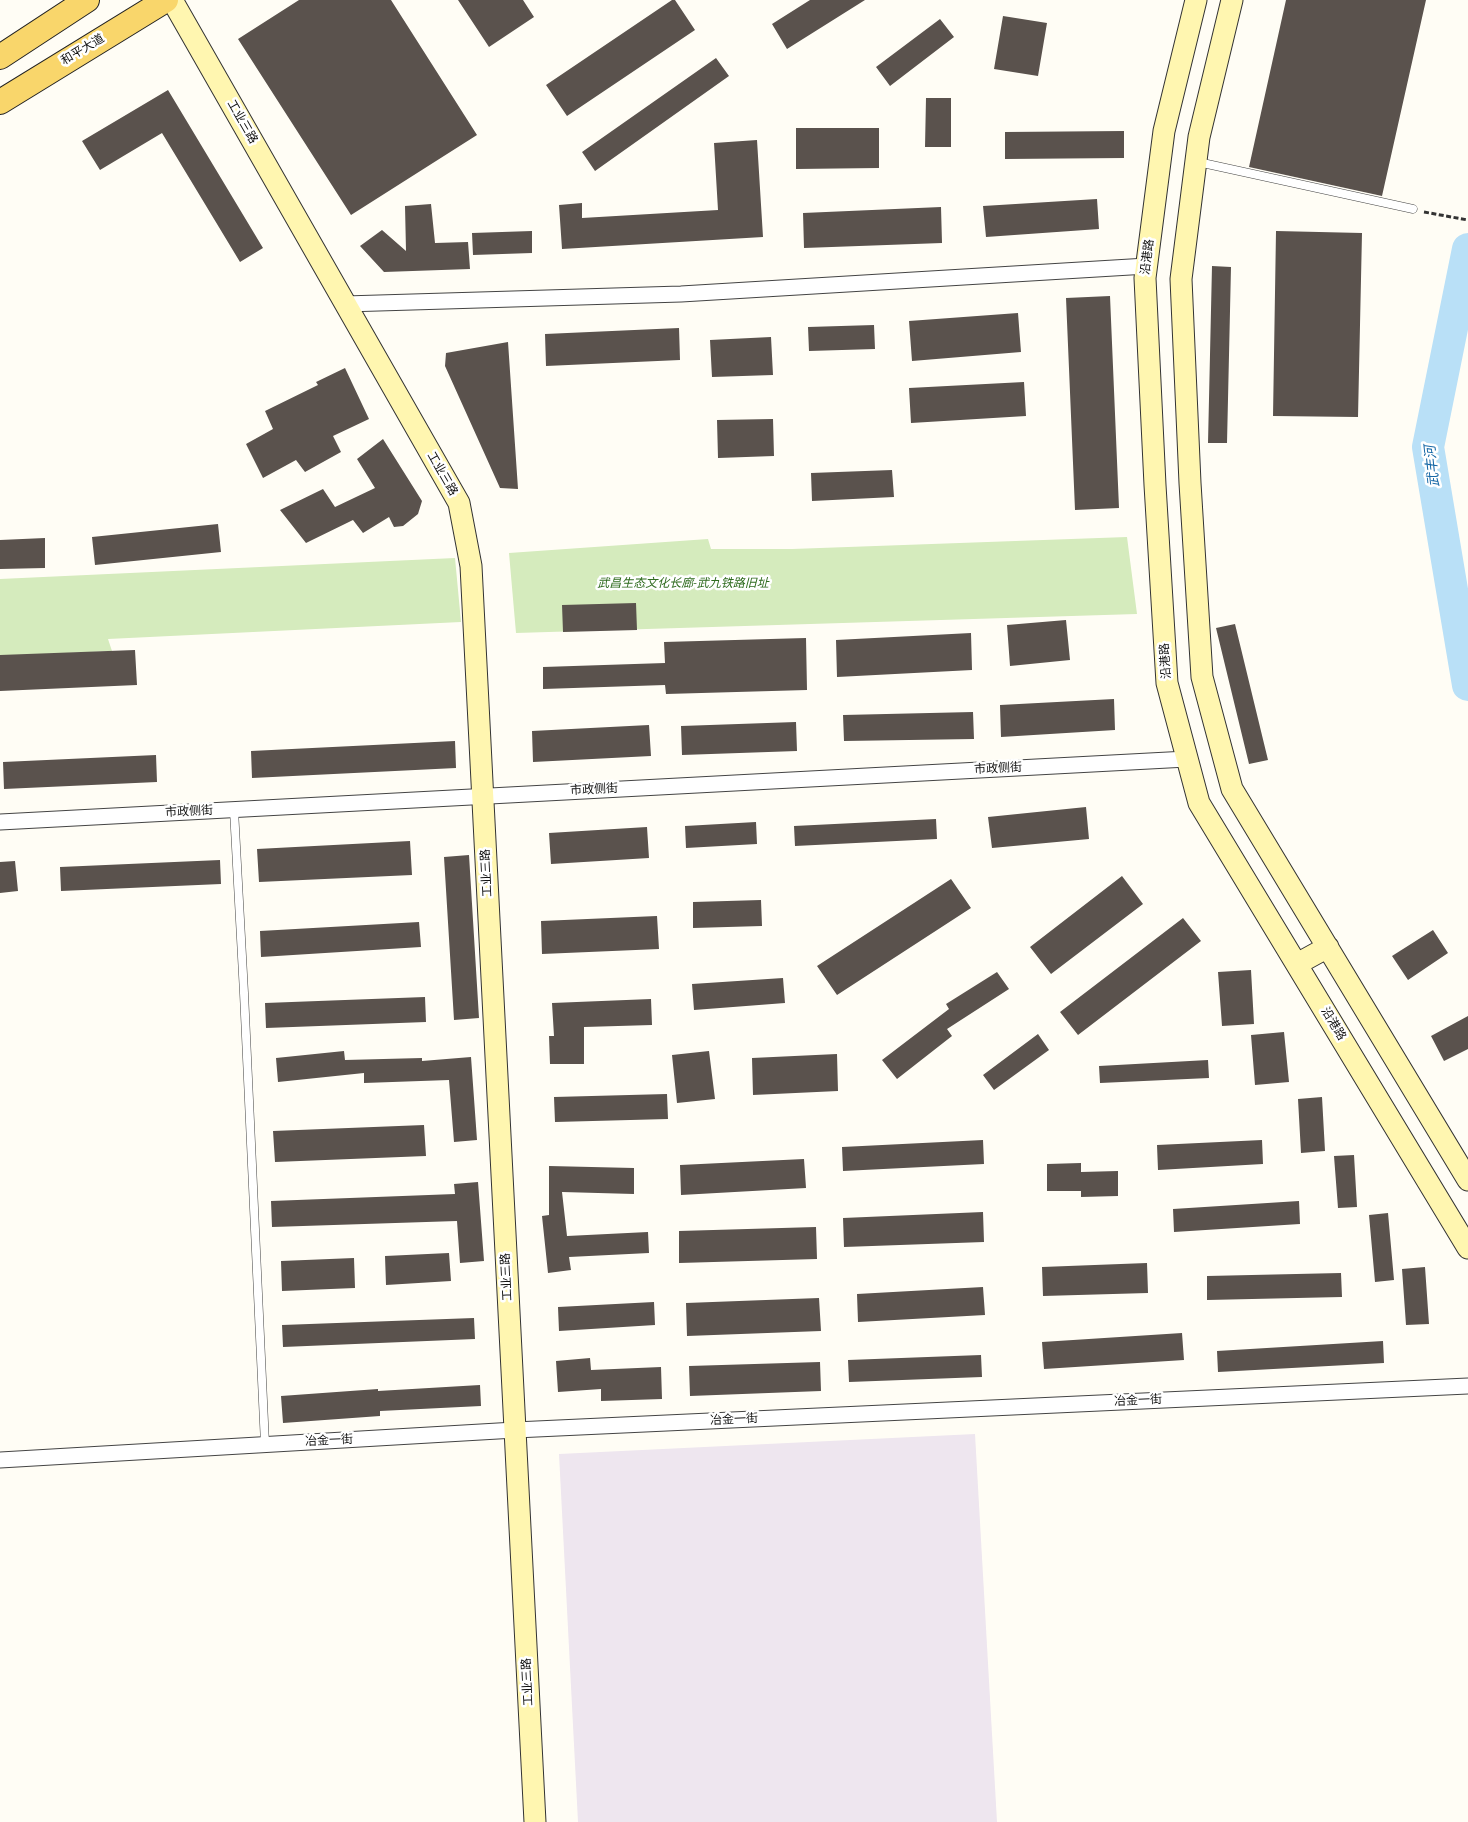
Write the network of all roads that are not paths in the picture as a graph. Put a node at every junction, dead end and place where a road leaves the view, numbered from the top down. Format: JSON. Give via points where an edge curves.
{"nodes":[{"id":1,"x":87,"y":0,"type":"edge"},
{"id":2,"x":166,"y":0,"type":"edge"},
{"id":3,"x":172,"y":0,"type":"edge"},
{"id":4,"x":1196,"y":0,"type":"edge"},
{"id":5,"x":1232,"y":0,"type":"edge"},
{"id":6,"x":5,"y":52,"type":"edge"},
{"id":7,"x":0,"y":102,"type":"edge"},
{"id":8,"x":1196,"y":162,"type":"junction"},
{"id":9,"x":1413,"y":209,"type":"dead end"},
{"id":10,"x":1147,"y":266,"type":"junction"},
{"id":11,"x":346,"y":304,"type":"junction"},
{"id":12,"x":1187,"y":759,"type":"junction"},
{"id":13,"x":483,"y":796,"type":"junction"},
{"id":14,"x":234,"y":810,"type":"junction"},
{"id":15,"x":0,"y":822,"type":"edge"},
{"id":16,"x":1328,"y":947,"type":"junction"},
{"id":17,"x":1297,"y":964,"type":"junction"},
{"id":18,"x":1468,"y":1180,"type":"edge"},
{"id":19,"x":1468,"y":1248,"type":"edge"},
{"id":20,"x":1468,"y":1386,"type":"edge"},
{"id":21,"x":515,"y":1430,"type":"junction"},
{"id":22,"x":264,"y":1444,"type":"junction"},
{"id":23,"x":0,"y":1460,"type":"edge"},
{"id":24,"x":535,"y":1822,"type":"edge"}],
"edges":[{"from":1,"to":6,"type":"main road"},
{"from":2,"to":7,"type":"main road","name":"和平大道"},
{"from":3,"to":11,"type":"main road","name":"工业三路"},
{"from":4,"to":10,"type":"main road","name":"沿港路","via":[[1164,130]]},
{"from":5,"to":8,"type":"main road"},
{"from":8,"to":9,"type":"lane"},
{"from":8,"to":16,"type":"main road","via":[[1181,280],[1202,677],[1232,789]]},
{"from":10,"to":11,"type":"street","via":[[681,294]]},
{"from":10,"to":12,"type":"main road","name":"沿港路","via":[[1154,475],[1167,683]]},
{"from":11,"to":13,"type":"main road","name":"工业三路","via":[[459,503],[472,566]]},
{"from":12,"to":13,"type":"street","name":"市政侧街"},
{"from":12,"to":17,"type":"main road","name":"沿港路","via":[[1199,803]]},
{"from":13,"to":14,"type":"street","name":"市政侧街"},
{"from":13,"to":21,"type":"main road","name":"工业三路"},
{"from":14,"to":15,"type":"street","name":"市政侧街"},
{"from":14,"to":22,"type":"lane"},
{"from":16,"to":17,"type":"main road"},
{"from":16,"to":18,"type":"main road"},
{"from":17,"to":19,"type":"main road","name":"沿港路"},
{"from":20,"to":21,"type":"street","name":"冶金一街"},
{"from":21,"to":22,"type":"street","name":"冶金一街"},
{"from":21,"to":24,"type":"main road","name":"工业三路"},
{"from":22,"to":23,"type":"street","name":"冶金一街"}]}
